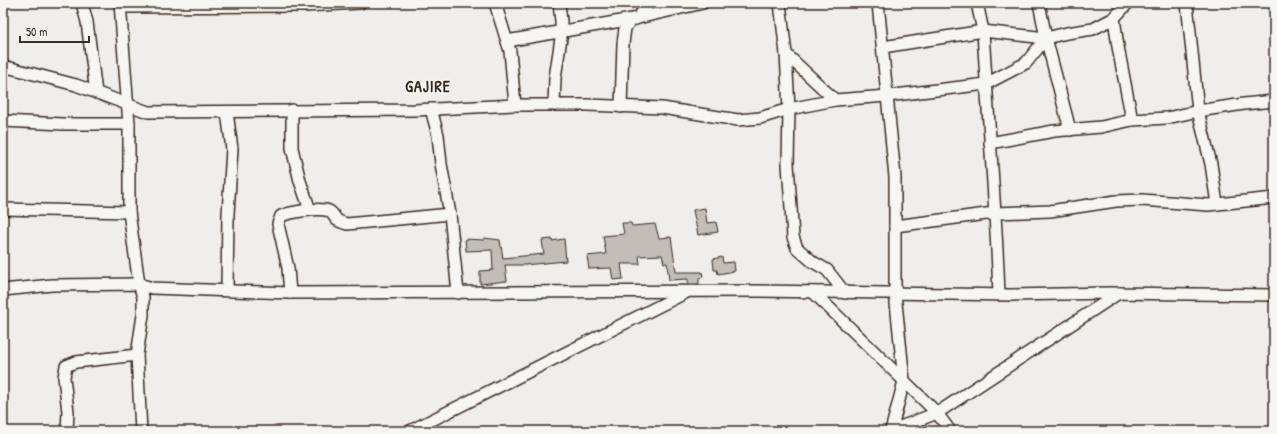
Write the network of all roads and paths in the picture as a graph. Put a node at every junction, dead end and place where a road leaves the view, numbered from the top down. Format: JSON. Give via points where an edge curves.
{"nodes":[{"id":1,"x":82,"y":3,"type":"edge"},
{"id":2,"x":360,"y":3,"type":"edge"},
{"id":3,"x":495,"y":3,"type":"edge"},
{"id":4,"x":559,"y":3,"type":"edge"},
{"id":5,"x":649,"y":3,"type":"edge"},
{"id":6,"x":703,"y":3,"type":"edge"},
{"id":7,"x":780,"y":3,"type":"edge"},
{"id":8,"x":878,"y":3,"type":"edge"},
{"id":9,"x":977,"y":3,"type":"edge"},
{"id":10,"x":1039,"y":3,"type":"edge"},
{"id":11,"x":1128,"y":3,"type":"edge"},
{"id":12,"x":1187,"y":3,"type":"edge"},
{"id":13,"x":254,"y":4,"type":"edge"},
{"id":14,"x":335,"y":4,"type":"edge"},
{"id":15,"x":121,"y":5,"type":"edge"},
{"id":16,"x":638,"y":18,"type":"junction"},
{"id":17,"x":1114,"y":18,"type":"junction"},
{"id":18,"x":561,"y":31,"type":"junction"},
{"id":19,"x":983,"y":31,"type":"junction"},
{"id":20,"x":1046,"y":38,"type":"junction"},
{"id":21,"x":507,"y":40,"type":"junction"},
{"id":22,"x":883,"y":47,"type":"junction"},
{"id":23,"x":786,"y":54,"type":"junction"},
{"id":24,"x":3,"y":66,"type":"edge"},
{"id":25,"x":986,"y":84,"type":"junction"},
{"id":26,"x":96,"y":93,"type":"junction"},
{"id":27,"x":887,"y":96,"type":"junction"},
{"id":28,"x":835,"y":100,"type":"junction"},
{"id":29,"x":1274,"y":101,"type":"edge"},
{"id":30,"x":515,"y":104,"type":"junction"},
{"id":31,"x":127,"y":105,"type":"junction"},
{"id":32,"x":554,"y":105,"type":"junction"},
{"id":33,"x":621,"y":107,"type":"junction"},
{"id":34,"x":431,"y":109,"type":"junction"},
{"id":35,"x":789,"y":109,"type":"junction"},
{"id":36,"x":292,"y":110,"type":"junction"},
{"id":37,"x":1198,"y":111,"type":"junction"},
{"id":38,"x":227,"y":112,"type":"junction"},
{"id":39,"x":1132,"y":120,"type":"junction"},
{"id":40,"x":3,"y":121,"type":"edge"},
{"id":41,"x":129,"y":124,"type":"junction"},
{"id":42,"x":1070,"y":130,"type":"junction"},
{"id":43,"x":990,"y":143,"type":"junction"},
{"id":44,"x":1274,"y":198,"type":"edge"},
{"id":45,"x":1217,"y":204,"type":"junction"},
{"id":46,"x":3,"y":209,"type":"edge"},
{"id":47,"x":310,"y":210,"type":"junction"},
{"id":48,"x":129,"y":212,"type":"junction"},
{"id":49,"x":994,"y":213,"type":"junction"},
{"id":50,"x":450,"y":214,"type":"junction"},
{"id":51,"x":895,"y":226,"type":"junction"},
{"id":52,"x":139,"y":284,"type":"junction"},
{"id":53,"x":3,"y":290,"type":"edge"},
{"id":54,"x":227,"y":290,"type":"junction"},
{"id":55,"x":687,"y":292,"type":"junction"},
{"id":56,"x":813,"y":292,"type":"junction"},
{"id":57,"x":290,"y":293,"type":"junction"},
{"id":58,"x":458,"y":293,"type":"junction"},
{"id":59,"x":845,"y":293,"type":"junction"},
{"id":60,"x":895,"y":293,"type":"junction"},
{"id":61,"x":1119,"y":293,"type":"junction"},
{"id":62,"x":999,"y":295,"type":"junction"},
{"id":63,"x":1274,"y":295,"type":"edge"},
{"id":64,"x":137,"y":355,"type":"junction"},
{"id":65,"x":904,"y":381,"type":"junction"},
{"id":66,"x":936,"y":413,"type":"junction"},
{"id":67,"x":67,"y":431,"type":"edge"},
{"id":68,"x":141,"y":431,"type":"edge"},
{"id":69,"x":410,"y":431,"type":"edge"},
{"id":70,"x":891,"y":431,"type":"edge"},
{"id":71,"x":950,"y":431,"type":"edge"}],
"edges":[{"from":1,"to":26,"type":"street","via":[[87,22]]},
{"from":2,"to":14,"type":"street"},
{"from":3,"to":21,"type":"street"},
{"from":4,"to":18,"type":"street"},
{"from":5,"to":16,"type":"street"},
{"from":6,"to":16,"type":"street"},
{"from":7,"to":23,"type":"street"},
{"from":8,"to":22,"type":"street"},
{"from":9,"to":19,"type":"street"},
{"from":10,"to":20,"type":"street"},
{"from":11,"to":17,"type":"street"},
{"from":12,"to":37,"type":"street"},
{"from":13,"to":14,"type":"street"},
{"from":13,"to":15,"type":"street"},
{"from":15,"to":31,"type":"street"},
{"from":16,"to":18,"type":"street"},
{"from":16,"to":33,"type":"street","via":[[630,21],[625,28],[622,44]]},
{"from":17,"to":20,"type":"street","via":[[1093,29]]},
{"from":17,"to":39,"type":"street"},
{"from":18,"to":21,"type":"street"},
{"from":18,"to":32,"type":"street"},
{"from":19,"to":20,"type":"street"},
{"from":19,"to":22,"type":"street"},
{"from":19,"to":25,"type":"street"},
{"from":20,"to":25,"type":"street","via":[[1026,64]]},
{"from":20,"to":42,"type":"street"},
{"from":21,"to":30,"type":"street"},
{"from":22,"to":27,"type":"street"},
{"from":23,"to":28,"type":"street"},
{"from":23,"to":35,"type":"street"},
{"from":24,"to":26,"type":"street"},
{"from":25,"to":27,"type":"street"},
{"from":25,"to":43,"type":"street"},
{"from":26,"to":31,"type":"street"},
{"from":27,"to":28,"type":"street"},
{"from":27,"to":51,"type":"street","via":[[894,177]]},
{"from":28,"to":35,"type":"street"},
{"from":29,"to":37,"type":"street"},
{"from":30,"to":32,"type":"street"},
{"from":30,"to":34,"type":"street"},
{"from":31,"to":38,"type":"street","via":[[148,112]]},
{"from":31,"to":41,"type":"street"},
{"from":32,"to":33,"type":"street"},
{"from":33,"to":35,"type":"street","via":[[662,108],[738,120],[760,118]]},
{"from":34,"to":36,"type":"street"},
{"from":34,"to":50,"type":"street","via":[[438,135]]},
{"from":35,"to":59,"type":"street","via":[[788,164],[793,237],[797,248],[813,262],[828,270]]},
{"from":36,"to":38,"type":"street"},
{"from":36,"to":47,"type":"street","via":[[292,148]]},
{"from":37,"to":39,"type":"street","via":[[1167,118]]},
{"from":37,"to":45,"type":"street","via":[[1211,164]]},
{"from":38,"to":54,"type":"street","via":[[232,149]]},
{"from":39,"to":42,"type":"street"},
{"from":40,"to":41,"type":"street"},
{"from":41,"to":48,"type":"street"},
{"from":42,"to":43,"type":"street"},
{"from":43,"to":49,"type":"street"},
{"from":44,"to":45,"type":"street"},
{"from":45,"to":49,"type":"street","via":[[1142,200],[1050,211]]},
{"from":46,"to":48,"type":"street"},
{"from":47,"to":50,"type":"street","via":[[327,210],[346,224]]},
{"from":47,"to":57,"type":"street","via":[[287,213],[281,216],[278,224],[288,268]]},
{"from":48,"to":52,"type":"street"},
{"from":49,"to":51,"type":"street"},
{"from":49,"to":62,"type":"street"},
{"from":50,"to":58,"type":"street"},
{"from":51,"to":60,"type":"street"},
{"from":52,"to":53,"type":"street","via":[[52,285]]},
{"from":52,"to":54,"type":"street","via":[[152,288]]},
{"from":52,"to":64,"type":"street","via":[[144,297]]},
{"from":54,"to":57,"type":"street"},
{"from":55,"to":56,"type":"street"},
{"from":55,"to":58,"type":"street"},
{"from":55,"to":69,"type":"street"},
{"from":56,"to":59,"type":"street"},
{"from":56,"to":65,"type":"street"},
{"from":57,"to":58,"type":"street"},
{"from":59,"to":60,"type":"street"},
{"from":60,"to":62,"type":"street"},
{"from":60,"to":65,"type":"street"},
{"from":61,"to":62,"type":"street"},
{"from":61,"to":63,"type":"street"},
{"from":61,"to":66,"type":"street"},
{"from":64,"to":67,"type":"street","via":[[76,362],[66,366],[64,377],[68,412]]},
{"from":64,"to":68,"type":"street"},
{"from":65,"to":66,"type":"street"},
{"from":65,"to":70,"type":"street"},
{"from":66,"to":70,"type":"street"},
{"from":66,"to":71,"type":"street"}]}
